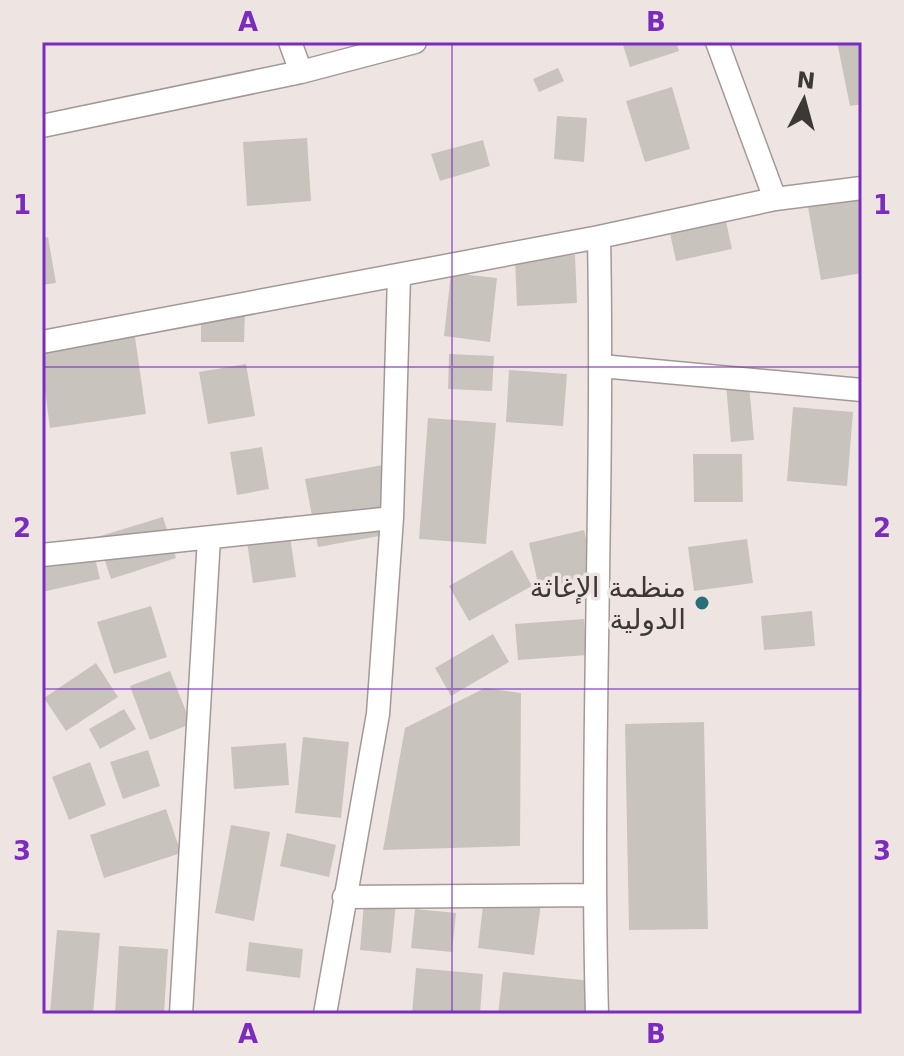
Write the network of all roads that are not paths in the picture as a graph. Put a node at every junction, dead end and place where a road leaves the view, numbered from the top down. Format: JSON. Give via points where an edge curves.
{"nodes":[{"id":1,"x":290,"y":42,"type":"edge"},
{"id":2,"x":415,"y":42,"type":"edge"},
{"id":3,"x":717,"y":42,"type":"edge"},
{"id":4,"x":301,"y":72,"type":"junction"},
{"id":5,"x":42,"y":126,"type":"edge"},
{"id":6,"x":862,"y":188,"type":"edge"},
{"id":7,"x":775,"y":199,"type":"junction"},
{"id":8,"x":599,"y":237,"type":"junction"},
{"id":9,"x":399,"y":276,"type":"junction"},
{"id":10,"x":42,"y":342,"type":"edge"},
{"id":11,"x":601,"y":366,"type":"junction"},
{"id":12,"x":862,"y":390,"type":"edge"},
{"id":13,"x":392,"y":518,"type":"junction"},
{"id":14,"x":209,"y":538,"type":"junction"},
{"id":15,"x":42,"y":555,"type":"edge"},
{"id":16,"x":594,"y":895,"type":"junction"},
{"id":17,"x":344,"y":897,"type":"junction"},
{"id":18,"x":181,"y":1014,"type":"edge"},
{"id":19,"x":325,"y":1014,"type":"edge"},
{"id":20,"x":597,"y":1014,"type":"edge"}],
"edges":[{"from":1,"to":4,"type":"street"},
{"from":2,"to":4,"type":"street"},
{"from":3,"to":7,"type":"street"},
{"from":4,"to":5,"type":"street"},
{"from":6,"to":7,"type":"street"},
{"from":7,"to":8,"type":"street"},
{"from":8,"to":9,"type":"street"},
{"from":8,"to":11,"type":"street"},
{"from":9,"to":10,"type":"street"},
{"from":9,"to":13,"type":"street"},
{"from":11,"to":12,"type":"street"},
{"from":11,"to":16,"type":"street"},
{"from":13,"to":14,"type":"street"},
{"from":13,"to":17,"type":"street","via":[[378,714]]},
{"from":14,"to":15,"type":"street"},
{"from":14,"to":18,"type":"street"},
{"from":16,"to":17,"type":"street"},
{"from":16,"to":20,"type":"street"},
{"from":17,"to":19,"type":"street"}]}
